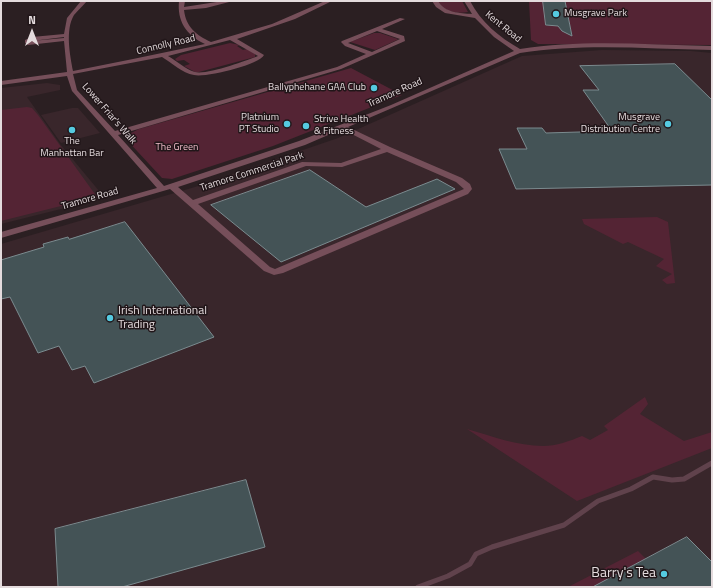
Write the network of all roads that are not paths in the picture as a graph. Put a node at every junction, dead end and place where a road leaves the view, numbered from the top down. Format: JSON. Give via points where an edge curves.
{"nodes":[{"id":1,"x":84,"y":1,"type":"edge"},
{"id":2,"x":182,"y":1,"type":"edge"},
{"id":3,"x":230,"y":1,"type":"edge"},
{"id":4,"x":329,"y":1,"type":"edge"},
{"id":5,"x":435,"y":1,"type":"edge"},
{"id":6,"x":467,"y":1,"type":"edge"},
{"id":7,"x":182,"y":9,"type":"junction"},
{"id":8,"x":475,"y":16,"type":"junction"},
{"id":9,"x":402,"y":19,"type":"dead end"},
{"id":10,"x":376,"y":29,"type":"junction"},
{"id":11,"x":67,"y":37,"type":"junction"},
{"id":12,"x":231,"y":39,"type":"junction"},
{"id":13,"x":210,"y":44,"type":"junction"},
{"id":14,"x":712,"y":48,"type":"edge"},
{"id":15,"x":519,"y":51,"type":"junction"},
{"id":16,"x":373,"y":54,"type":"junction"},
{"id":17,"x":163,"y":55,"type":"junction"},
{"id":18,"x":70,"y":74,"type":"junction"},
{"id":19,"x":1,"y":83,"type":"edge"},
{"id":20,"x":343,"y":127,"type":"junction"},
{"id":21,"x":113,"y":134,"type":"junction"},
{"id":22,"x":387,"y":149,"type":"junction"},
{"id":23,"x":172,"y":186,"type":"junction"},
{"id":24,"x":162,"y":189,"type":"junction"},
{"id":25,"x":192,"y":203,"type":"junction"},
{"id":26,"x":1,"y":235,"type":"edge"}],
"edges":[{"from":1,"to":11,"type":"street","name":"Lower Friar's Walk","via":[[70,18]]},
{"from":2,"to":7,"type":"street"},
{"from":3,"to":7,"type":"street"},
{"from":4,"to":12,"type":"street","name":"Connolly Road","via":[[302,14]]},
{"from":5,"to":8,"type":"street","name":"Kent Road","via":[[447,11]]},
{"from":6,"to":8,"type":"street","name":"Kent Road"},
{"from":7,"to":13,"type":"street","via":[[187,28]]},
{"from":8,"to":15,"type":"street","name":"Kent Road"},
{"from":9,"to":10,"type":"street"},
{"from":10,"to":16,"type":"street","via":[[404,38]]},
{"from":10,"to":16,"type":"street","via":[[344,43]]},
{"from":11,"to":11,"type":"street","via":[[32,39],[28,40],[28,43]]},
{"from":11,"to":18,"type":"street","name":"Lower Friar's Walk"},
{"from":12,"to":13,"type":"street","name":"Connolly Road"},
{"from":12,"to":17,"type":"street","via":[[261,55],[257,59],[238,65],[199,74]]},
{"from":13,"to":17,"type":"street","name":"Connolly Road"},
{"from":14,"to":15,"type":"street","name":"Tramore Road","via":[[573,46]]},
{"from":15,"to":20,"type":"street","name":"Tramore Road"},
{"from":16,"to":21,"type":"street","via":[[339,68]]},
{"from":17,"to":18,"type":"street","name":"Connolly Road"},
{"from":18,"to":19,"type":"street","name":"Connolly Road"},
{"from":18,"to":21,"type":"street","name":"Lower Friar's Walk","via":[[77,94]]},
{"from":20,"to":22,"type":"street"},
{"from":20,"to":23,"type":"street","name":"Tramore Road"},
{"from":21,"to":24,"type":"street","name":"Lower Friar's Walk"},
{"from":22,"to":25,"type":"street","name":"Tramore Commercial Park","via":[[342,165],[305,164]]},
{"from":22,"to":25,"type":"street","via":[[459,180],[468,190],[287,269],[274,272],[267,269]]},
{"from":23,"to":24,"type":"street","name":"Tramore Road"},
{"from":23,"to":25,"type":"street"},
{"from":24,"to":26,"type":"street","name":"Tramore Road"}]}
